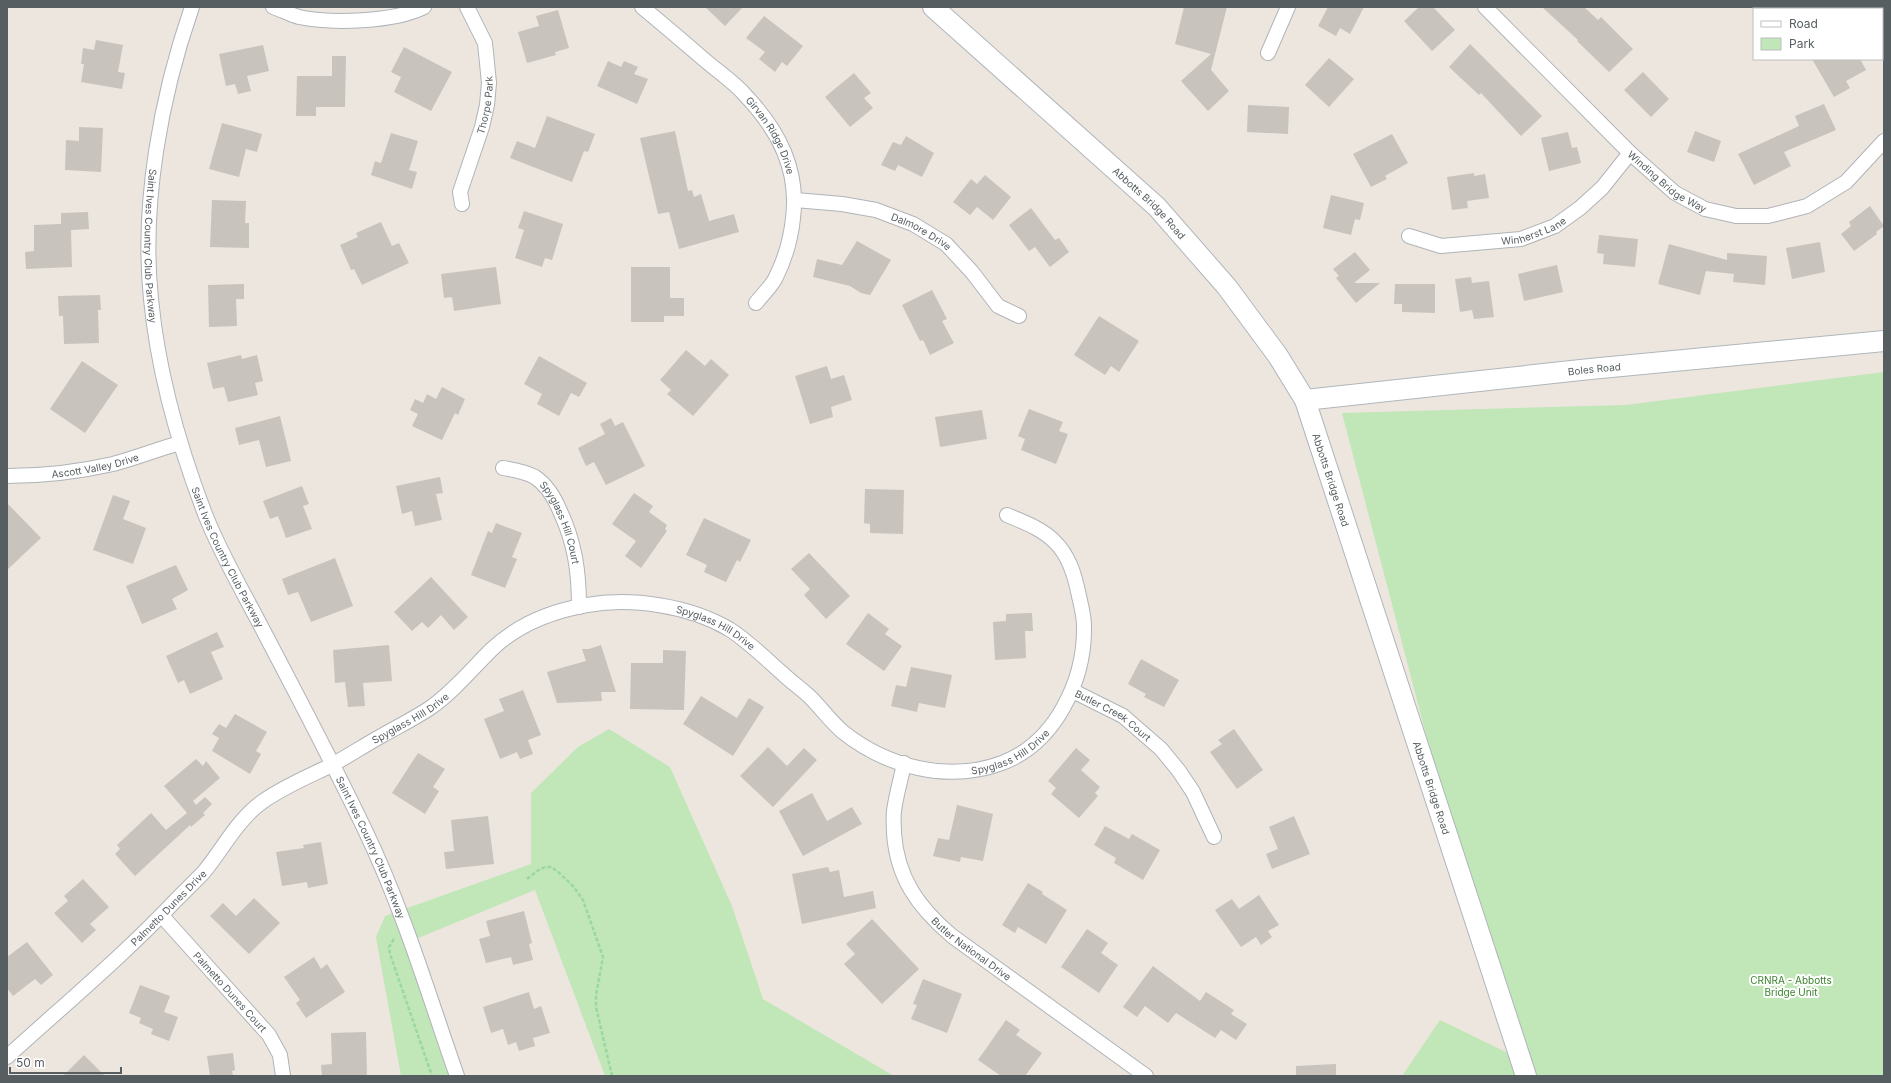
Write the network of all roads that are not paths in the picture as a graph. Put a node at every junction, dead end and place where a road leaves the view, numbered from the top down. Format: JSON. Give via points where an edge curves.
{"nodes":[{"id":1,"x":192,"y":7,"type":"edge"},
{"id":2,"x":273,"y":7,"type":"edge"},
{"id":3,"x":424,"y":7,"type":"edge"},
{"id":4,"x":467,"y":7,"type":"edge"},
{"id":5,"x":642,"y":7,"type":"edge"},
{"id":6,"x":933,"y":7,"type":"edge"},
{"id":7,"x":1288,"y":7,"type":"edge"},
{"id":8,"x":1485,"y":7,"type":"edge"},
{"id":9,"x":1268,"y":53,"type":"dead end"},
{"id":10,"x":1884,"y":141,"type":"edge"},
{"id":11,"x":1630,"y":153,"type":"junction"},
{"id":12,"x":795,"y":200,"type":"junction"},
{"id":13,"x":462,"y":204,"type":"dead end"},
{"id":14,"x":1409,"y":236,"type":"dead end"},
{"id":15,"x":756,"y":303,"type":"dead end"},
{"id":16,"x":1019,"y":316,"type":"dead end"},
{"id":17,"x":1884,"y":341,"type":"edge"},
{"id":18,"x":1305,"y":400,"type":"junction"},
{"id":19,"x":180,"y":443,"type":"junction"},
{"id":20,"x":503,"y":468,"type":"dead end"},
{"id":21,"x":7,"y":476,"type":"edge"},
{"id":22,"x":1007,"y":515,"type":"dead end"},
{"id":23,"x":579,"y":607,"type":"junction"},
{"id":24,"x":1073,"y":691,"type":"junction"},
{"id":25,"x":332,"y":764,"type":"junction"},
{"id":26,"x":904,"y":764,"type":"junction"},
{"id":27,"x":1214,"y":837,"type":"dead end"},
{"id":28,"x":162,"y":916,"type":"junction"},
{"id":29,"x":7,"y":1057,"type":"edge"},
{"id":30,"x":284,"y":1076,"type":"edge"},
{"id":31,"x":456,"y":1076,"type":"edge"},
{"id":32,"x":1146,"y":1076,"type":"edge"},
{"id":33,"x":1526,"y":1076,"type":"edge"}],
"edges":[{"from":1,"to":19,"type":"street","name":"Saint Ives Country Club Parkway","via":[[167,91],[150,207],[148,255],[150,298],[157,345]]},
{"from":2,"to":3,"type":"street","via":[[299,17],[338,21],[397,15]]},
{"from":4,"to":13,"type":"street","name":"Thorpe Park","via":[[485,43],[489,83],[482,127],[460,192]]},
{"from":5,"to":12,"type":"street","name":"Girvan Ridge Drive","via":[[746,95],[766,119],[780,141],[788,162],[794,182]]},
{"from":6,"to":18,"type":"main road","name":"Abbotts Bridge Road","via":[[1157,207],[1232,293],[1278,356]]},
{"from":7,"to":9,"type":"street"},
{"from":8,"to":11,"type":"street","name":"Winding Bridge Way"},
{"from":10,"to":11,"type":"street","name":"Winding Bridge Way","via":[[1846,182],[1807,206],[1768,216],[1736,216],[1705,210],[1675,193]]},
{"from":11,"to":14,"type":"street","name":"Winherst Lane","via":[[1602,188],[1580,208],[1548,229],[1521,239],[1441,246]]},
{"from":12,"to":15,"type":"street","name":"Girvan Ridge Drive","via":[[792,226],[776,278]]},
{"from":12,"to":16,"type":"street","name":"Dalmore Drive","via":[[876,210],[913,224],[946,244],[998,306]]},
{"from":17,"to":18,"type":"main road","name":"Boles Road"},
{"from":18,"to":33,"type":"main road","name":"Abbotts Bridge Road"},
{"from":19,"to":21,"type":"street","name":"Ascott Valley Drive","via":[[84,470],[44,476]]},
{"from":19,"to":25,"type":"street","name":"Saint Ives Country Club Parkway","via":[[212,530]]},
{"from":20,"to":23,"type":"street","name":"Spyglass Hill Court","via":[[520,470],[536,478],[547,488],[557,504],[575,553],[579,577]]},
{"from":22,"to":24,"type":"street","name":"Butler Creek Court","via":[[1032,526],[1054,540],[1069,561],[1076,579],[1084,624],[1082,652]]},
{"from":23,"to":25,"type":"street","name":"Spyglass Hill Drive","via":[[553,612],[520,628],[494,647],[461,682],[430,708]]},
{"from":23,"to":26,"type":"street","name":"Spyglass Hill Drive","via":[[590,604],[633,603],[670,607],[705,616],[731,630],[755,650],[808,695],[842,731],[877,753]]},
{"from":24,"to":26,"type":"street","name":"Spyglass Hill Drive","via":[[1045,732],[1027,750],[1007,761],[959,772],[934,771]]},
{"from":24,"to":27,"type":"street","name":"Butler Creek Court","via":[[1123,716],[1161,749],[1180,771],[1193,792]]},
{"from":25,"to":28,"type":"street","name":"Palmetto Dunes Drive","via":[[284,788],[259,804],[239,824],[203,872]]},
{"from":25,"to":31,"type":"street","name":"Saint Ives Country Club Parkway","via":[[397,900]]},
{"from":26,"to":32,"type":"street","name":"Butler National Drive","via":[[893,813],[896,851],[901,872],[909,889],[932,919]]},
{"from":28,"to":29,"type":"street","name":"Palmetto Dunes Drive"},
{"from":28,"to":30,"type":"street","name":"Palmetto Dunes Court","via":[[269,1034],[280,1055]]}]}
